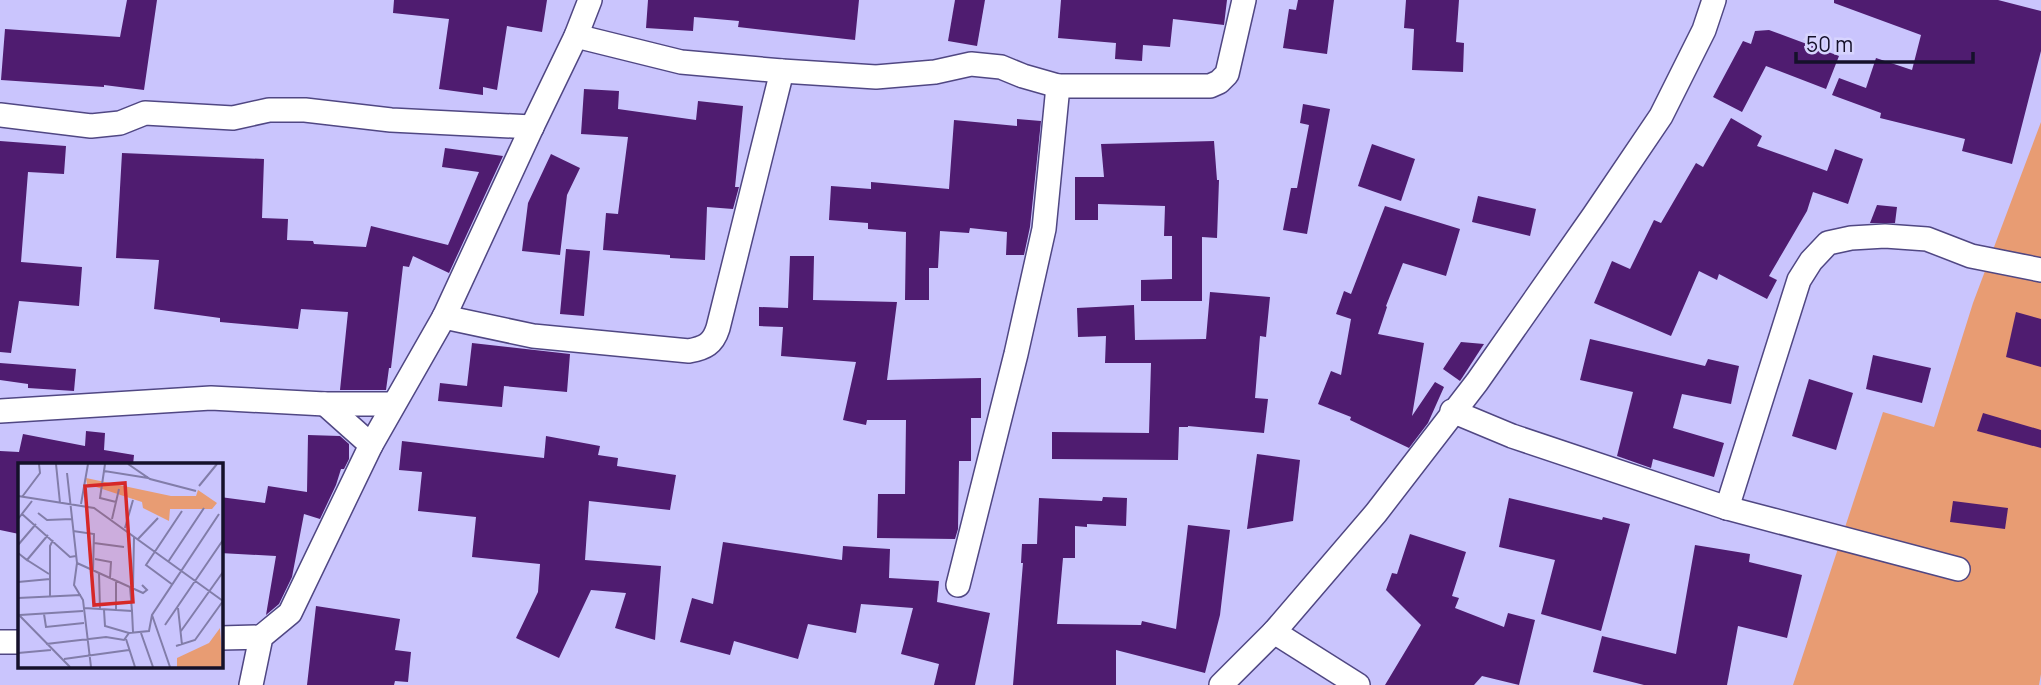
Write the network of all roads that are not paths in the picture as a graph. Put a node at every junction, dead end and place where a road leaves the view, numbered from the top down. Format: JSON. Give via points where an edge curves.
{"nodes":[{"id":1,"x":590,"y":0,"type":"edge"},
{"id":2,"x":1244,"y":0,"type":"edge"},
{"id":3,"x":1714,"y":0,"type":"edge"},
{"id":4,"x":576,"y":36,"type":"junction"},
{"id":5,"x":782,"y":71,"type":"junction"},
{"id":6,"x":1058,"y":86,"type":"junction"},
{"id":7,"x":0,"y":115,"type":"edge"},
{"id":8,"x":531,"y":127,"type":"junction"},
{"id":9,"x":2041,"y":270,"type":"edge"},
{"id":10,"x":444,"y":317,"type":"junction"},
{"id":11,"x":325,"y":404,"type":"junction"},
{"id":12,"x":393,"y":404,"type":"junction"},
{"id":13,"x":0,"y":411,"type":"edge"},
{"id":14,"x":1452,"y":411,"type":"junction"},
{"id":15,"x":371,"y":445,"type":"junction"},
{"id":16,"x":1727,"y":508,"type":"junction"},
{"id":17,"x":1958,"y":569,"type":"dead end"},
{"id":18,"x":958,"y":585,"type":"dead end"},
{"id":19,"x":1274,"y":632,"type":"junction"},
{"id":20,"x":261,"y":637,"type":"junction"},
{"id":21,"x":222,"y":638,"type":"edge"},
{"id":22,"x":0,"y":642,"type":"edge"},
{"id":23,"x":18,"y":642,"type":"edge"},
{"id":24,"x":251,"y":685,"type":"edge"},
{"id":25,"x":1222,"y":685,"type":"edge"},
{"id":26,"x":1358,"y":685,"type":"edge"}],
"edges":[{"from":1,"to":4,"type":"street"},
{"from":2,"to":6,"type":"street","via":[[1227,74],[1219,82],[1210,86]]},
{"from":3,"to":14,"type":"street","via":[[1661,116],[1477,382]]},
{"from":4,"to":5,"type":"street","via":[[681,62]]},
{"from":4,"to":8,"type":"street"},
{"from":5,"to":6,"type":"street","via":[[876,77],[971,64],[1001,67]]},
{"from":5,"to":10,"type":"street","via":[[711,343],[689,351],[533,336]]},
{"from":6,"to":18,"type":"street","via":[[1044,229]]},
{"from":7,"to":8,"type":"street","via":[[91,126],[120,123],[145,113],[233,118],[270,110],[305,110],[391,120]]},
{"from":8,"to":10,"type":"street"},
{"from":9,"to":16,"type":"street","via":[[1970,256],[1927,240],[1874,237],[1828,243],[1799,281]]},
{"from":10,"to":12,"type":"street"},
{"from":11,"to":12,"type":"street"},
{"from":11,"to":13,"type":"street","via":[[211,398]]},
{"from":11,"to":15,"type":"street"},
{"from":12,"to":15,"type":"street"},
{"from":14,"to":16,"type":"street","via":[[1512,436]]},
{"from":14,"to":19,"type":"street","via":[[1376,513]]},
{"from":15,"to":20,"type":"street","via":[[290,613]]},
{"from":16,"to":17,"type":"street"},
{"from":19,"to":25,"type":"street"},
{"from":19,"to":26,"type":"street"},
{"from":20,"to":21,"type":"street"},
{"from":20,"to":24,"type":"street"},
{"from":22,"to":23,"type":"street"}]}
